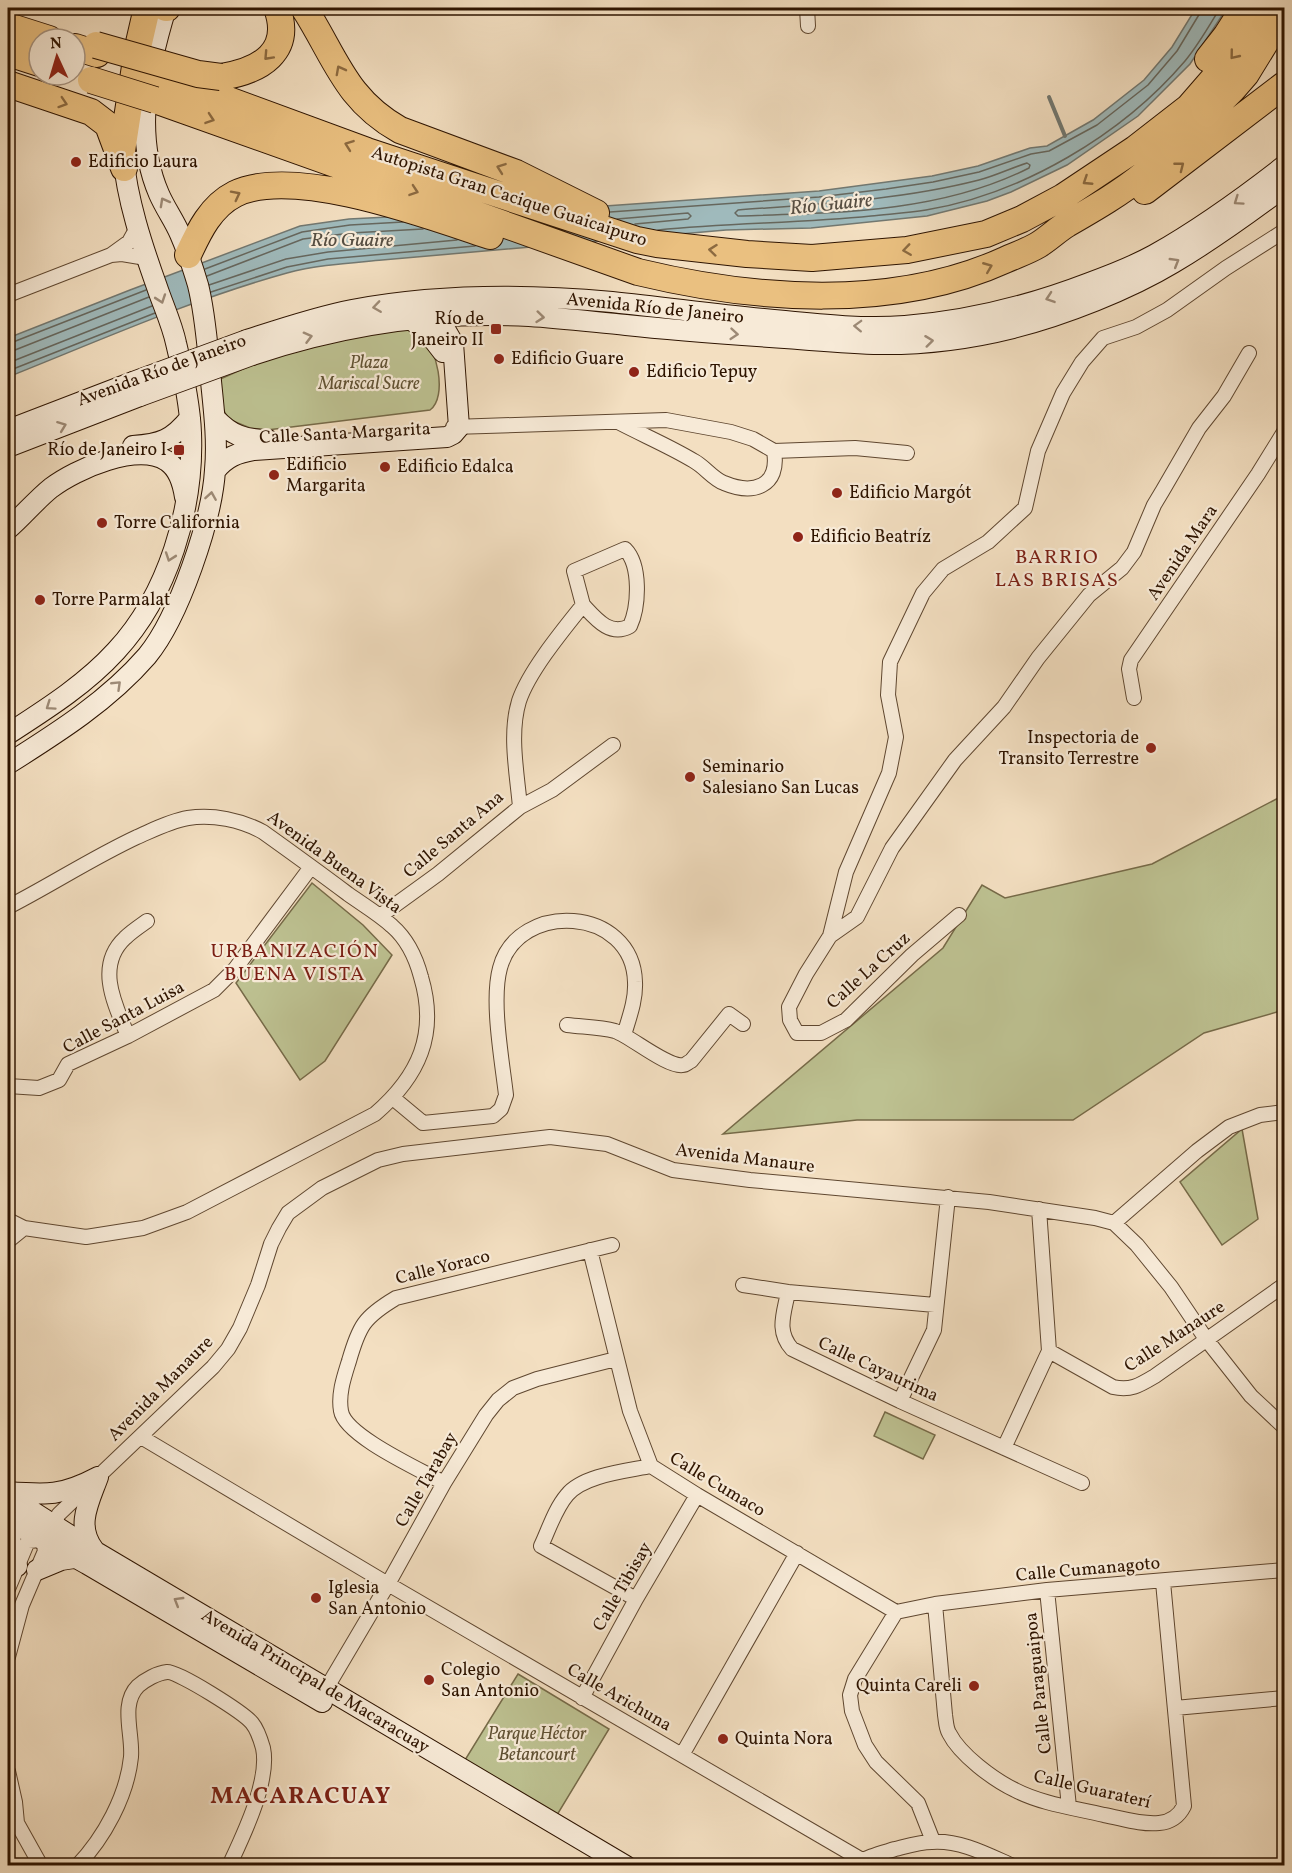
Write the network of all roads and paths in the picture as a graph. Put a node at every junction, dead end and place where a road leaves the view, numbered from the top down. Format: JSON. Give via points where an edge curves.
{"nodes":[{"id":1,"x":137,"y":8,"type":"edge"},
{"id":2,"x":147,"y":8,"type":"edge"},
{"id":3,"x":166,"y":8,"type":"edge"},
{"id":4,"x":277,"y":8,"type":"edge"},
{"id":5,"x":304,"y":8,"type":"edge"},
{"id":6,"x":807,"y":8,"type":"edge"},
{"id":7,"x":1244,"y":8,"type":"edge"},
{"id":8,"x":1269,"y":8,"type":"edge"},
{"id":9,"x":1284,"y":12,"type":"edge"},
{"id":10,"x":315,"y":18,"type":"edge"},
{"id":11,"x":808,"y":26,"type":"dead end"},
{"id":12,"x":1284,"y":34,"type":"edge"},
{"id":13,"x":87,"y":47,"type":"edge"},
{"id":14,"x":87,"y":47,"type":"edge"},
{"id":15,"x":8,"y":53,"type":"edge"},
{"id":16,"x":27,"y":59,"type":"edge"},
{"id":17,"x":1246,"y":74,"type":"junction"},
{"id":18,"x":87,"y":79,"type":"edge"},
{"id":19,"x":8,"y":84,"type":"edge"},
{"id":20,"x":1284,"y":86,"type":"edge"},
{"id":21,"x":1135,"y":149,"type":"junction"},
{"id":22,"x":123,"y":159,"type":"junction"},
{"id":23,"x":1284,"y":166,"type":"edge"},
{"id":24,"x":1284,"y":187,"type":"edge"},
{"id":25,"x":138,"y":226,"type":"junction"},
{"id":26,"x":1284,"y":231,"type":"edge"},
{"id":27,"x":647,"y":241,"type":"junction"},
{"id":28,"x":1038,"y":245,"type":"junction"},
{"id":29,"x":111,"y":255,"type":"junction"},
{"id":30,"x":188,"y":255,"type":"junction"},
{"id":31,"x":146,"y":258,"type":"junction"},
{"id":32,"x":578,"y":259,"type":"junction"},
{"id":33,"x":8,"y":295,"type":"edge"},
{"id":34,"x":436,"y":308,"type":"junction"},
{"id":35,"x":482,"y":316,"type":"junction"},
{"id":36,"x":412,"y":320,"type":"junction"},
{"id":37,"x":250,"y":347,"type":"junction"},
{"id":38,"x":448,"y":347,"type":"junction"},
{"id":39,"x":1248,"y":353,"type":"dead end"},
{"id":40,"x":136,"y":389,"type":"junction"},
{"id":41,"x":190,"y":418,"type":"junction"},
{"id":42,"x":215,"y":418,"type":"junction"},
{"id":43,"x":619,"y":423,"type":"junction"},
{"id":44,"x":453,"y":427,"type":"junction"},
{"id":45,"x":8,"y":430,"type":"edge"},
{"id":46,"x":1284,"y":432,"type":"edge"},
{"id":47,"x":8,"y":447,"type":"edge"},
{"id":48,"x":774,"y":451,"type":"junction"},
{"id":49,"x":907,"y":453,"type":"dead end"},
{"id":50,"x":215,"y":471,"type":"junction"},
{"id":51,"x":185,"y":502,"type":"junction"},
{"id":52,"x":8,"y":517,"type":"edge"},
{"id":53,"x":8,"y":529,"type":"edge"},
{"id":54,"x":583,"y":605,"type":"junction"},
{"id":55,"x":1134,"y":698,"type":"dead end"},
{"id":56,"x":8,"y":734,"type":"edge"},
{"id":57,"x":613,"y":745,"type":"dead end"},
{"id":58,"x":8,"y":764,"type":"edge"},
{"id":59,"x":520,"y":807,"type":"junction"},
{"id":60,"x":311,"y":867,"type":"junction"},
{"id":61,"x":8,"y":907,"type":"edge"},
{"id":62,"x":959,"y":915,"type":"dead end"},
{"id":63,"x":380,"y":916,"type":"junction"},
{"id":64,"x":147,"y":921,"type":"dead end"},
{"id":65,"x":830,"y":936,"type":"junction"},
{"id":66,"x":567,"y":1024,"type":"dead end"},
{"id":67,"x":743,"y":1024,"type":"dead end"},
{"id":68,"x":624,"y":1035,"type":"junction"},
{"id":69,"x":128,"y":1036,"type":"junction"},
{"id":70,"x":8,"y":1086,"type":"edge"},
{"id":71,"x":393,"y":1098,"type":"junction"},
{"id":72,"x":1284,"y":1112,"type":"edge"},
{"id":73,"x":948,"y":1197,"type":"junction"},
{"id":74,"x":1039,"y":1209,"type":"junction"},
{"id":75,"x":8,"y":1220,"type":"edge"},
{"id":76,"x":1114,"y":1223,"type":"junction"},
{"id":77,"x":24,"y":1228,"type":"junction"},
{"id":78,"x":8,"y":1241,"type":"edge"},
{"id":79,"x":612,"y":1245,"type":"dead end"},
{"id":80,"x":590,"y":1250,"type":"junction"},
{"id":81,"x":743,"y":1285,"type":"dead end"},
{"id":82,"x":1284,"y":1285,"type":"edge"},
{"id":83,"x":788,"y":1292,"type":"junction"},
{"id":84,"x":935,"y":1305,"type":"junction"},
{"id":85,"x":1206,"y":1340,"type":"junction"},
{"id":86,"x":1049,"y":1351,"type":"junction"},
{"id":87,"x":616,"y":1359,"type":"junction"},
{"id":88,"x":900,"y":1401,"type":"junction"},
{"id":89,"x":1284,"y":1427,"type":"edge"},
{"id":90,"x":141,"y":1437,"type":"junction"},
{"id":91,"x":1004,"y":1448,"type":"junction"},
{"id":92,"x":651,"y":1466,"type":"junction"},
{"id":93,"x":98,"y":1477,"type":"junction"},
{"id":94,"x":444,"y":1483,"type":"junction"},
{"id":95,"x":1082,"y":1483,"type":"dead end"},
{"id":96,"x":8,"y":1494,"type":"edge"},
{"id":97,"x":697,"y":1495,"type":"junction"},
{"id":98,"x":8,"y":1521,"type":"edge"},
{"id":99,"x":8,"y":1530,"type":"edge"},
{"id":100,"x":47,"y":1532,"type":"junction"},
{"id":101,"x":96,"y":1552,"type":"junction"},
{"id":102,"x":797,"y":1553,"type":"junction"},
{"id":103,"x":74,"y":1558,"type":"junction"},
{"id":104,"x":17,"y":1566,"type":"junction"},
{"id":105,"x":37,"y":1570,"type":"junction"},
{"id":106,"x":1284,"y":1570,"type":"edge"},
{"id":107,"x":1163,"y":1582,"type":"junction"},
{"id":108,"x":388,"y":1584,"type":"junction"},
{"id":109,"x":8,"y":1588,"type":"edge"},
{"id":110,"x":1047,"y":1590,"type":"junction"},
{"id":111,"x":636,"y":1599,"type":"junction"},
{"id":112,"x":934,"y":1604,"type":"junction"},
{"id":113,"x":896,"y":1612,"type":"junction"},
{"id":114,"x":8,"y":1656,"type":"edge"},
{"id":115,"x":326,"y":1689,"type":"junction"},
{"id":116,"x":582,"y":1698,"type":"junction"},
{"id":117,"x":1284,"y":1698,"type":"edge"},
{"id":118,"x":1175,"y":1708,"type":"junction"},
{"id":119,"x":682,"y":1755,"type":"junction"},
{"id":120,"x":8,"y":1771,"type":"edge"},
{"id":121,"x":1070,"y":1807,"type":"junction"},
{"id":122,"x":10,"y":1824,"type":"edge"},
{"id":123,"x":933,"y":1841,"type":"junction"},
{"id":124,"x":859,"y":1863,"type":"edge"},
{"id":125,"x":41,"y":1866,"type":"edge"},
{"id":126,"x":77,"y":1866,"type":"edge"},
{"id":127,"x":229,"y":1866,"type":"edge"},
{"id":128,"x":602,"y":1866,"type":"edge"},
{"id":129,"x":626,"y":1866,"type":"edge"},
{"id":130,"x":1013,"y":1866,"type":"edge"}],
"edges":[{"from":1,"to":22,"type":"street","via":[[129,34],[119,111]]},
{"from":2,"to":22,"type":"highway"},
{"from":30,"to":3,"type":"street","one_way":true,"via":[[159,194],[145,135],[148,80]]},
{"from":4,"to":13,"type":"highway","one_way":true,"bridge":true,"via":[[282,27],[271,56],[242,74],[198,75]]},
{"from":5,"to":10,"type":"highway"},
{"from":6,"to":11,"type":"street"},
{"from":7,"to":21,"type":"highway"},
{"from":8,"to":21,"type":"highway","name":"Autopista Gran Cacique Guaicaipuro","one_way":true,"via":[[1189,107]]},
{"from":9,"to":17,"type":"highway","name":"Autopista Gran Cacique Guaicaipuro"},
{"from":27,"to":10,"type":"highway","one_way":true,"via":[[516,173],[383,120],[347,84]]},
{"from":12,"to":17,"type":"highway","name":"Autopista Gran Cacique Guaicaipuro","via":[[1270,55]]},
{"from":27,"to":14,"type":"highway","name":"Autopista Gran Cacique Guaicaipuro","one_way":true,"via":[[367,151]]},
{"from":15,"to":16,"type":"highway"},
{"from":17,"to":28,"type":"highway","name":"Autopista Gran Cacique Guaicaipuro","via":[[1143,175]]},
{"from":18,"to":32,"type":"highway","name":"Autopista Gran Cacique Guaicaipuro","one_way":true,"bridge":true,"via":[[446,202]]},
{"from":19,"to":22,"type":"highway","one_way":true,"via":[[91,112],[108,125]]},
{"from":28,"to":20,"type":"highway","one_way":true,"via":[[1100,219],[1151,188]]},
{"from":21,"to":27,"type":"highway","name":"Autopista Gran Cacique Guaicaipuro","one_way":true,"via":[[1022,219],[986,234],[949,243],[812,258]]},
{"from":22,"to":25,"type":"street"},
{"from":23,"to":34,"type":"street","name":"Avenida Río de Janeiro","one_way":true,"via":[[1153,256],[1048,299],[962,320],[902,326],[820,325],[611,302],[489,297]]},
{"from":35,"to":24,"type":"street","name":"Avenida Río de Janeiro","one_way":true,"via":[[528,316],[874,344],[915,343],[986,333],[1015,328],[1123,289],[1171,265]]},
{"from":25,"to":29,"type":"street","via":[[129,242]]},
{"from":25,"to":31,"type":"street"},
{"from":26,"to":65,"type":"street","via":[[1167,310],[1136,327],[1103,338],[1063,393],[1038,451],[1025,508],[988,543],[943,569],[923,593],[890,662],[888,695],[896,736],[889,773],[846,872]]},
{"from":32,"to":28,"type":"highway","name":"Autopista Gran Cacique Guaicaipuro","one_way":true,"via":[[718,289],[865,294],[939,284],[986,269]]},
{"from":29,"to":31,"type":"street"},
{"from":29,"to":33,"type":"street"},
{"from":30,"to":32,"type":"highway","one_way":true,"via":[[215,208],[234,195],[276,185],[408,208]]},
{"from":30,"to":42,"type":"street","via":[[206,328]]},
{"from":31,"to":41,"type":"street","one_way":true,"via":[[176,341]]},
{"from":34,"to":35,"type":"street","name":"Avenida Río de Janeiro"},
{"from":34,"to":36,"type":"street","name":"Avenida Río de Janeiro"},
{"from":34,"to":37,"type":"street","name":"Avenida Río de Janeiro","one_way":true,"via":[[352,310],[288,326]]},
{"from":34,"to":38,"type":"street","name":"Calle Santa Margarita"},
{"from":35,"to":38,"type":"street","via":[[461,327]]},
{"from":37,"to":36,"type":"street","name":"Avenida Río de Janeiro","one_way":true},
{"from":36,"to":38,"type":"street"},
{"from":37,"to":40,"type":"street","name":"Avenida Río de Janeiro","bridge":true},
{"from":38,"to":44,"type":"street","name":"Calle Santa Margarita"},
{"from":39,"to":65,"type":"street","via":[[1163,490],[1134,552],[1122,568],[1089,595],[1004,707],[955,760],[892,848],[856,917]]},
{"from":40,"to":45,"type":"street","name":"Avenida Río de Janeiro"},
{"from":47,"to":40,"type":"street","name":"Avenida Río de Janeiro","one_way":true},
{"from":41,"to":51,"type":"street","via":[[191,479]]},
{"from":41,"to":52,"type":"street","via":[[164,441],[116,448],[70,466],[35,490]]},
{"from":42,"to":44,"type":"street","name":"Calle Santa Margarita","via":[[231,433],[252,440]]},
{"from":42,"to":50,"type":"street"},
{"from":43,"to":44,"type":"street","name":"Calle Santa Margarita"},
{"from":43,"to":48,"type":"street","name":"Calle Santa Margarita","via":[[666,420],[696,425],[742,435]]},
{"from":43,"to":48,"type":"street","name":"Calle Santa Margarita","via":[[695,462],[722,483],[736,487],[766,484],[774,474]]},
{"from":44,"to":50,"type":"street","name":"Calle Santa Margarita","via":[[453,434],[447,437],[247,451],[230,456]]},
{"from":46,"to":55,"type":"street","name":"Avenida Mara","via":[[1131,660]]},
{"from":48,"to":49,"type":"street","name":"Calle Santa Margarita","via":[[855,448]]},
{"from":58,"to":50,"type":"street","one_way":true,"via":[[98,703],[147,655],[185,585],[210,506]]},
{"from":51,"to":53,"type":"street","via":[[180,478],[166,460],[129,456],[79,471],[51,488]]},
{"from":51,"to":56,"type":"street","one_way":true,"via":[[158,587],[126,639],[91,675]]},
{"from":54,"to":54,"type":"street","via":[[613,630],[630,626],[638,595],[632,562],[625,549],[574,571]]},
{"from":54,"to":59,"type":"street","name":"Calle Santa Ana","via":[[553,643],[519,700],[515,732]]},
{"from":57,"to":59,"type":"street","via":[[552,790]]},
{"from":59,"to":63,"type":"street","name":"Calle Santa Ana"},
{"from":60,"to":61,"type":"street","name":"Avenida Buena Vista","via":[[244,823],[188,818],[130,840]]},
{"from":60,"to":63,"type":"street","name":"Avenida Buena Vista"},
{"from":60,"to":69,"type":"street","name":"Calle Santa Luisa","via":[[235,969],[214,990]]},
{"from":62,"to":65,"type":"street","name":"Calle La Cruz","via":[[846,1020],[821,1034],[797,1033],[789,1007]]},
{"from":63,"to":71,"type":"street","name":"Avenida Buena Vista","via":[[411,950],[424,985],[428,1022],[418,1063]]},
{"from":64,"to":69,"type":"street","via":[[123,939],[111,963],[110,988]]},
{"from":66,"to":68,"type":"street"},
{"from":67,"to":68,"type":"street","via":[[729,1014],[683,1065],[654,1054]]},
{"from":68,"to":71,"type":"street","via":[[636,980],[632,961],[622,944],[593,924],[553,922],[517,938],[500,967],[496,986],[506,1095],[501,1109],[493,1116],[423,1123]]},
{"from":69,"to":70,"type":"street","name":"Calle Santa Luisa","via":[[68,1065],[59,1080],[39,1088]]},
{"from":71,"to":77,"type":"street","name":"Avenida Buena Vista","via":[[375,1114],[269,1171],[187,1212],[143,1228],[86,1237]]},
{"from":72,"to":76,"type":"street","via":[[1260,1115],[1229,1127]]},
{"from":73,"to":74,"type":"street","name":"Avenida Manaure"},
{"from":73,"to":84,"type":"street"},
{"from":73,"to":90,"type":"street","name":"Avenida Manaure","via":[[673,1170],[607,1144],[550,1137],[378,1160],[322,1188],[288,1213],[271,1244],[250,1308],[228,1349]]},
{"from":74,"to":76,"type":"street","name":"Avenida Manaure"},
{"from":74,"to":86,"type":"street"},
{"from":75,"to":77,"type":"street","name":"Avenida Buena Vista"},
{"from":76,"to":85,"type":"street","via":[[1171,1287]]},
{"from":77,"to":78,"type":"street"},
{"from":79,"to":80,"type":"street","name":"Calle Yoraco"},
{"from":80,"to":87,"type":"street","name":"Calle Cumaco"},
{"from":80,"to":94,"type":"street","name":"Calle Yoraco","via":[[396,1298],[369,1316],[362,1326],[343,1383],[341,1413],[367,1441]]},
{"from":81,"to":83,"type":"street"},
{"from":82,"to":85,"type":"street","name":"Calle Manaure"},
{"from":83,"to":84,"type":"street"},
{"from":83,"to":88,"type":"street","name":"Calle Cayaurima","via":[[782,1327],[783,1340],[792,1349]]},
{"from":84,"to":88,"type":"street","via":[[934,1330]]},
{"from":85,"to":86,"type":"street","name":"Calle Manaure","via":[[1135,1388],[1124,1389],[1113,1387]]},
{"from":85,"to":89,"type":"street","via":[[1251,1396]]},
{"from":86,"to":91,"type":"street"},
{"from":87,"to":92,"type":"street","name":"Calle Cumaco"},
{"from":87,"to":94,"type":"street","name":"Calle Tarabay","via":[[513,1388],[486,1415]]},
{"from":88,"to":91,"type":"street","name":"Calle Cayaurima"},
{"from":90,"to":93,"type":"street","name":"Avenida Manaure"},
{"from":90,"to":108,"type":"street","name":"Calle Arichuna"},
{"from":91,"to":95,"type":"street","name":"Calle Cayaurima"},
{"from":92,"to":97,"type":"street","name":"Calle Cumaco"},
{"from":92,"to":111,"type":"street","via":[[603,1476],[575,1487],[567,1494],[541,1546]]},
{"from":93,"to":96,"type":"street","via":[[63,1492]]},
{"from":93,"to":100,"type":"street","name":"Avenida Manaure","via":[[59,1514]]},
{"from":93,"to":101,"type":"street","via":[[84,1526],[87,1541]]},
{"from":94,"to":108,"type":"street","name":"Calle Tarabay"},
{"from":96,"to":100,"type":"street","name":"Avenida Principal de Macaracuay"},
{"from":97,"to":102,"type":"street","name":"Calle Cumaco"},
{"from":97,"to":111,"type":"street","name":"Calle Tibisay"},
{"from":98,"to":100,"type":"street","name":"Avenida Principal de Macaracuay"},
{"from":99,"to":104,"type":"street"},
{"from":100,"to":101,"type":"street","name":"Avenida Principal de Macaracuay"},
{"from":100,"to":103,"type":"street","name":"Avenida Principal de Macaracuay"},
{"from":100,"to":104,"type":"street","via":[[28,1541]]},
{"from":100,"to":105,"type":"street"},
{"from":115,"to":101,"type":"street","name":"Avenida Principal de Macaracuay","one_way":true},
{"from":102,"to":113,"type":"street","name":"Calle Cumaco"},
{"from":102,"to":119,"type":"street"},
{"from":103,"to":105,"type":"street"},
{"from":103,"to":128,"type":"street","name":"Avenida Principal de Macaracuay"},
{"from":104,"to":109,"type":"street"},
{"from":105,"to":114,"type":"street","via":[[22,1605]]},
{"from":106,"to":107,"type":"street","name":"Calle Cumanagoto"},
{"from":107,"to":110,"type":"street","name":"Calle Cumanagoto"},
{"from":107,"to":118,"type":"street","name":"Calle Guaraterí"},
{"from":108,"to":115,"type":"street","name":"Calle Tarabay"},
{"from":108,"to":116,"type":"street","name":"Calle Arichuna"},
{"from":110,"to":112,"type":"street","name":"Calle Cumanagoto"},
{"from":110,"to":121,"type":"street","name":"Calle Paraguaipoa"},
{"from":111,"to":116,"type":"street","name":"Calle Tibisay"},
{"from":112,"to":113,"type":"street","name":"Calle Cumanagoto"},
{"from":112,"to":121,"type":"street","name":"Calle Guaraterí","via":[[945,1715],[952,1738],[968,1756],[1015,1790]]},
{"from":113,"to":123,"type":"street","via":[[855,1679],[850,1695],[852,1712],[876,1762],[918,1803]]},
{"from":115,"to":129,"type":"street","name":"Avenida Principal de Macaracuay"},
{"from":116,"to":119,"type":"street","name":"Calle Arichuna"},
{"from":117,"to":118,"type":"street"},
{"from":118,"to":121,"type":"street","name":"Calle Guaraterí","via":[[1184,1797],[1180,1814],[1149,1823]]},
{"from":119,"to":124,"type":"street","name":"Calle Arichuna"},
{"from":120,"to":122,"type":"street","via":[[15,1803]]},
{"from":122,"to":125,"type":"street"},
{"from":123,"to":124,"type":"street","via":[[884,1852]]},
{"from":123,"to":130,"type":"street","via":[[968,1847]]},
{"from":126,"to":127,"type":"street","via":[[98,1840],[123,1790],[131,1757],[128,1704],[137,1687],[167,1672],[200,1687],[252,1723],[263,1750],[258,1796]]}]}
